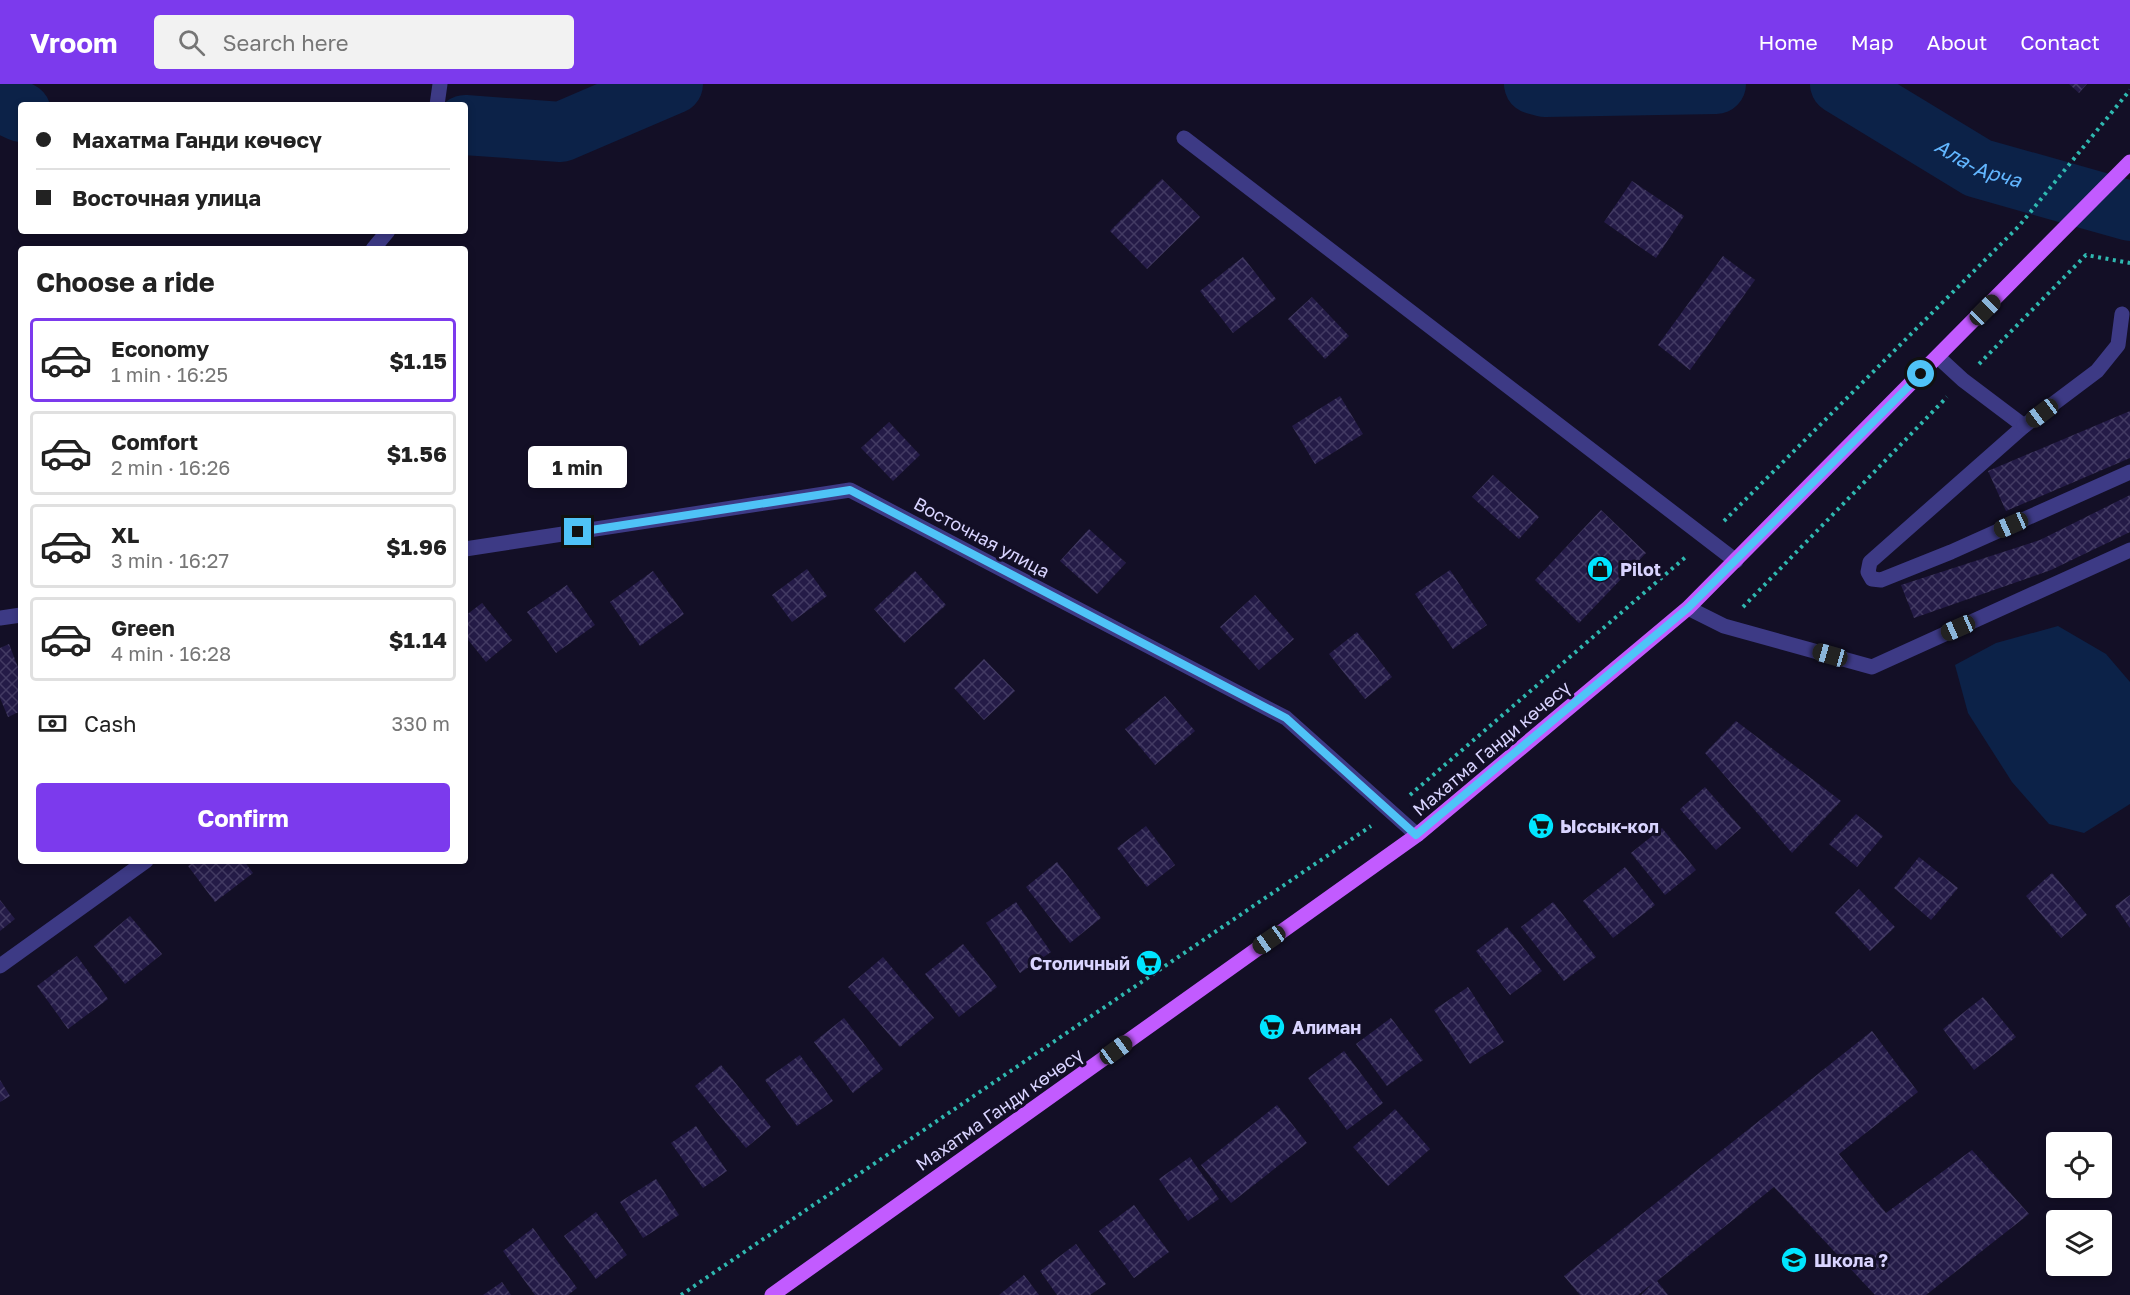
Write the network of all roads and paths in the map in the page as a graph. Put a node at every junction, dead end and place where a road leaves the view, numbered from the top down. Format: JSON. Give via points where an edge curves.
{"nodes":[{"id":1,"x":440,"y":84,"type":"edge"},
{"id":2,"x":2130,"y":90,"type":"edge"},
{"id":3,"x":437,"y":102,"type":"edge"},
{"id":4,"x":1184,"y":138,"type":"dead end"},
{"id":5,"x":2130,"y":162,"type":"edge"},
{"id":6,"x":2019,"y":226,"type":"dead end"},
{"id":7,"x":386,"y":234,"type":"edge"},
{"id":8,"x":376,"y":246,"type":"edge"},
{"id":9,"x":2130,"y":263,"type":"edge"},
{"id":10,"x":2122,"y":314,"type":"dead end"},
{"id":11,"x":1938,"y":357,"type":"junction"},
{"id":12,"x":1963,"y":380,"type":"junction"},
{"id":13,"x":2024,"y":426,"type":"junction"},
{"id":14,"x":2130,"y":472,"type":"edge"},
{"id":15,"x":468,"y":549,"type":"edge"},
{"id":16,"x":2130,"y":549,"type":"edge"},
{"id":17,"x":1736,"y":561,"type":"junction"},
{"id":18,"x":1688,"y":608,"type":"junction"},
{"id":19,"x":18,"y":615,"type":"edge"},
{"id":20,"x":0,"y":618,"type":"edge"},
{"id":21,"x":1724,"y":626,"type":"junction"},
{"id":22,"x":1416,"y":835,"type":"junction"},
{"id":23,"x":142,"y":864,"type":"edge"},
{"id":24,"x":0,"y":966,"type":"edge"},
{"id":25,"x":772,"y":1295,"type":"edge"}],
"edges":[{"from":1,"to":3,"type":"street"},
{"from":2,"to":6,"type":"path"},
{"from":4,"to":17,"type":"street"},
{"from":5,"to":11,"type":"main road","name":"Махатма Ганди көчөсү"},
{"from":7,"to":8,"type":"street"},
{"from":9,"to":12,"type":"path","via":[[2086,255]]},
{"from":10,"to":13,"type":"street","via":[[2118,345],[2097,371]]},
{"from":11,"to":12,"type":"street"},
{"from":11,"to":17,"type":"main road","name":"Махатма Ганди көчөсү"},
{"from":12,"to":13,"type":"street"},
{"from":12,"to":21,"type":"path"},
{"from":13,"to":14,"type":"street","via":[[1870,562],[1868,572],[1872,579],[1881,580],[1951,552]]},
{"from":15,"to":22,"type":"street","name":"Восточная улица","via":[[850,490],[1286,718]]},
{"from":16,"to":21,"type":"street","via":[[1872,667]]},
{"from":17,"to":18,"type":"main road","name":"Махатма Ганди көчөсү"},
{"from":18,"to":21,"type":"street"},
{"from":18,"to":22,"type":"main road","name":"Махатма Ганди көчөсү"},
{"from":19,"to":20,"type":"street"},
{"from":22,"to":25,"type":"main road","name":"Махатма Ганди көчөсү"},
{"from":23,"to":24,"type":"street"}]}
